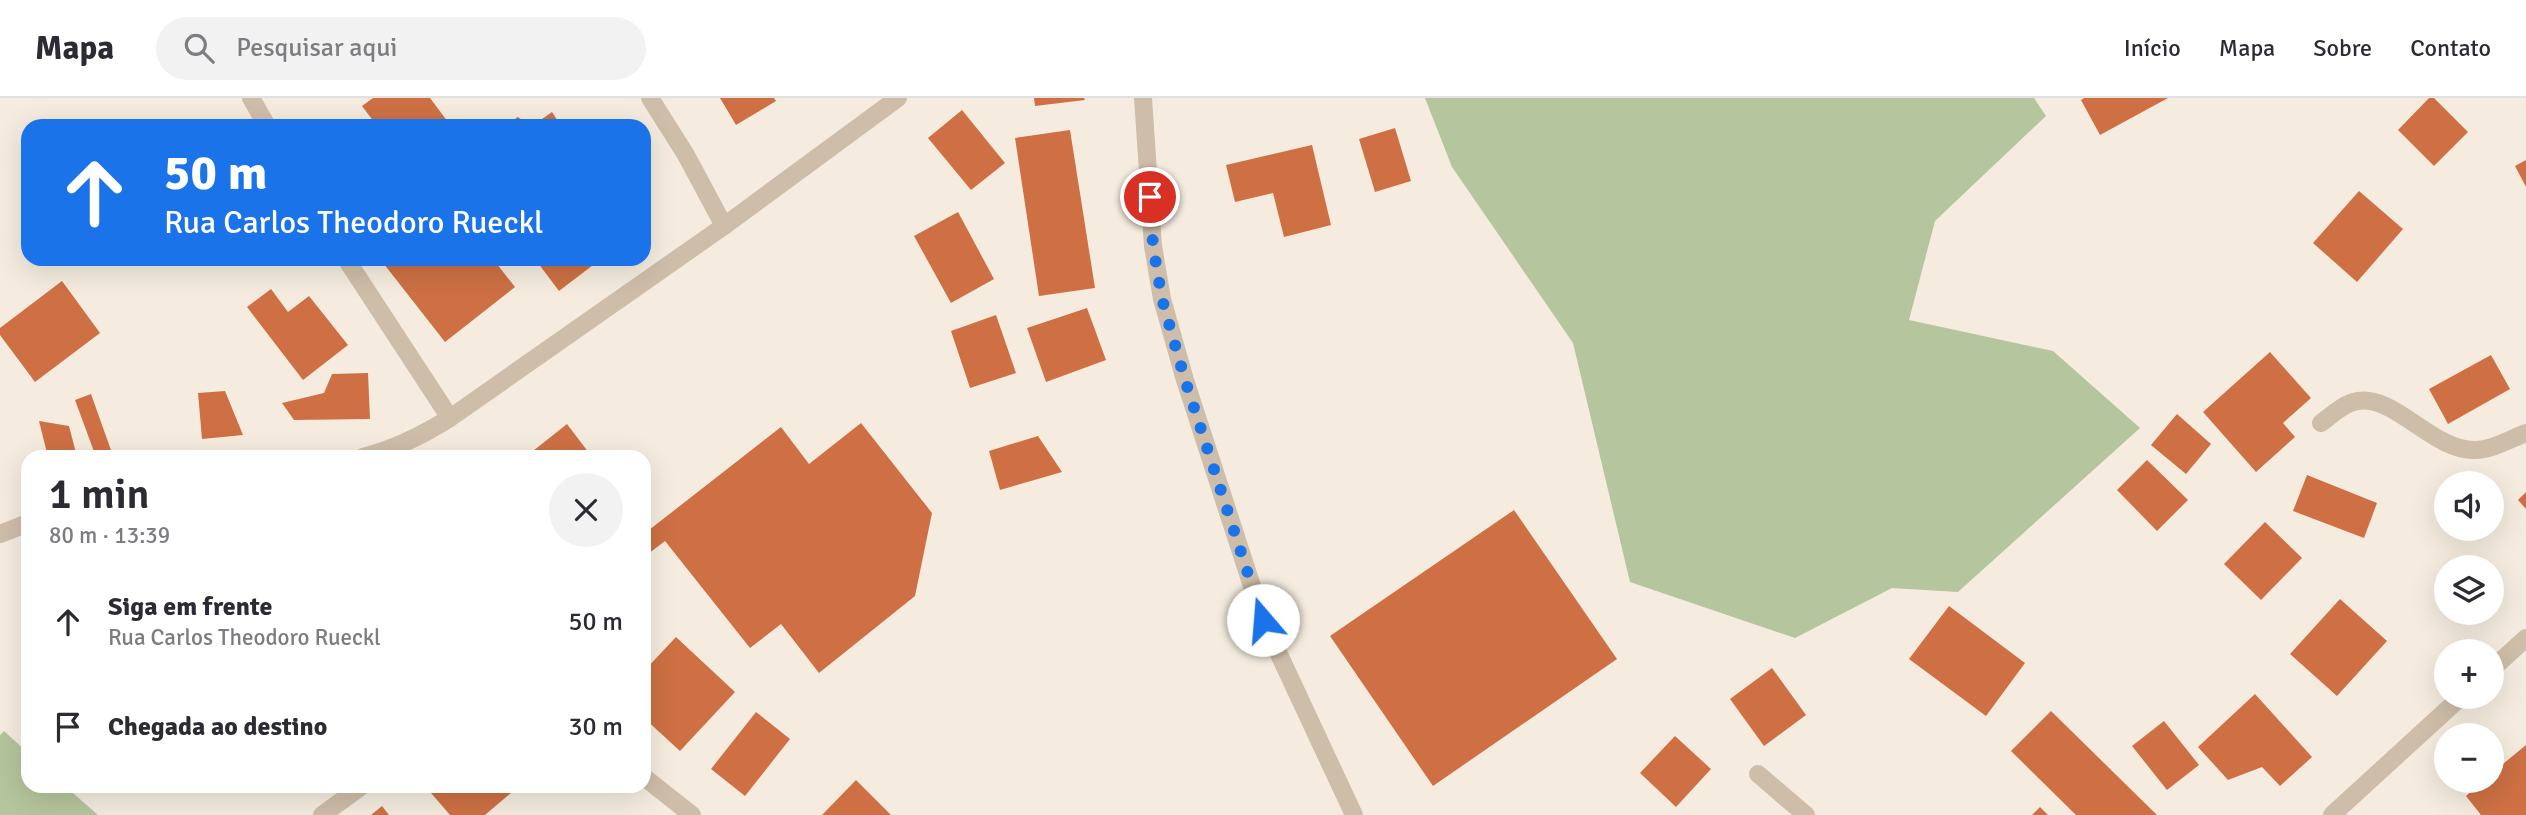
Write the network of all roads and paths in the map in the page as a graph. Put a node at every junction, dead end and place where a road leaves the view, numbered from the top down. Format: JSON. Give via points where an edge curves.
{"nodes":[{"id":1,"x":251,"y":98,"type":"edge"},
{"id":2,"x":650,"y":98,"type":"edge"},
{"id":3,"x":898,"y":98,"type":"edge"},
{"id":4,"x":1143,"y":98,"type":"edge"},
{"id":5,"x":263,"y":119,"type":"edge"},
{"id":6,"x":724,"y":226,"type":"junction"},
{"id":7,"x":351,"y":266,"type":"edge"},
{"id":8,"x":450,"y":418,"type":"junction"},
{"id":9,"x":2321,"y":423,"type":"dead end"},
{"id":10,"x":2526,"y":433,"type":"edge"},
{"id":11,"x":416,"y":439,"type":"junction"},
{"id":12,"x":389,"y":450,"type":"edge"},
{"id":13,"x":413,"y":450,"type":"edge"},
{"id":14,"x":21,"y":526,"type":"edge"},
{"id":15,"x":0,"y":534,"type":"edge"},
{"id":16,"x":2526,"y":638,"type":"edge"},
{"id":17,"x":2504,"y":658,"type":"edge"},
{"id":18,"x":2448,"y":709,"type":"edge"},
{"id":19,"x":1758,"y":774,"type":"dead end"},
{"id":20,"x":651,"y":784,"type":"edge"},
{"id":21,"x":352,"y":793,"type":"edge"},
{"id":22,"x":674,"y":809,"type":"edge"},
{"id":23,"x":322,"y":815,"type":"edge"},
{"id":24,"x":692,"y":815,"type":"edge"},
{"id":25,"x":1354,"y":815,"type":"edge"},
{"id":26,"x":1807,"y":815,"type":"edge"},
{"id":27,"x":2332,"y":815,"type":"edge"}],
"edges":[{"from":1,"to":5,"type":"street"},
{"from":2,"to":6,"type":"street"},
{"from":3,"to":6,"type":"street"},
{"from":4,"to":25,"type":"street","via":[[1153,246],[1162,299],[1185,380],[1263,620]]},
{"from":6,"to":8,"type":"street"},
{"from":7,"to":8,"type":"street"},
{"from":8,"to":11,"type":"street"},
{"from":9,"to":10,"type":"street","via":[[2344,406],[2371,401],[2462,449],[2492,447]]},
{"from":11,"to":12,"type":"street"},
{"from":11,"to":13,"type":"street"},
{"from":14,"to":15,"type":"street"},
{"from":16,"to":17,"type":"street"},
{"from":18,"to":27,"type":"street"},
{"from":19,"to":26,"type":"street"},
{"from":20,"to":22,"type":"street"},
{"from":21,"to":23,"type":"street"},
{"from":22,"to":24,"type":"street"}]}
